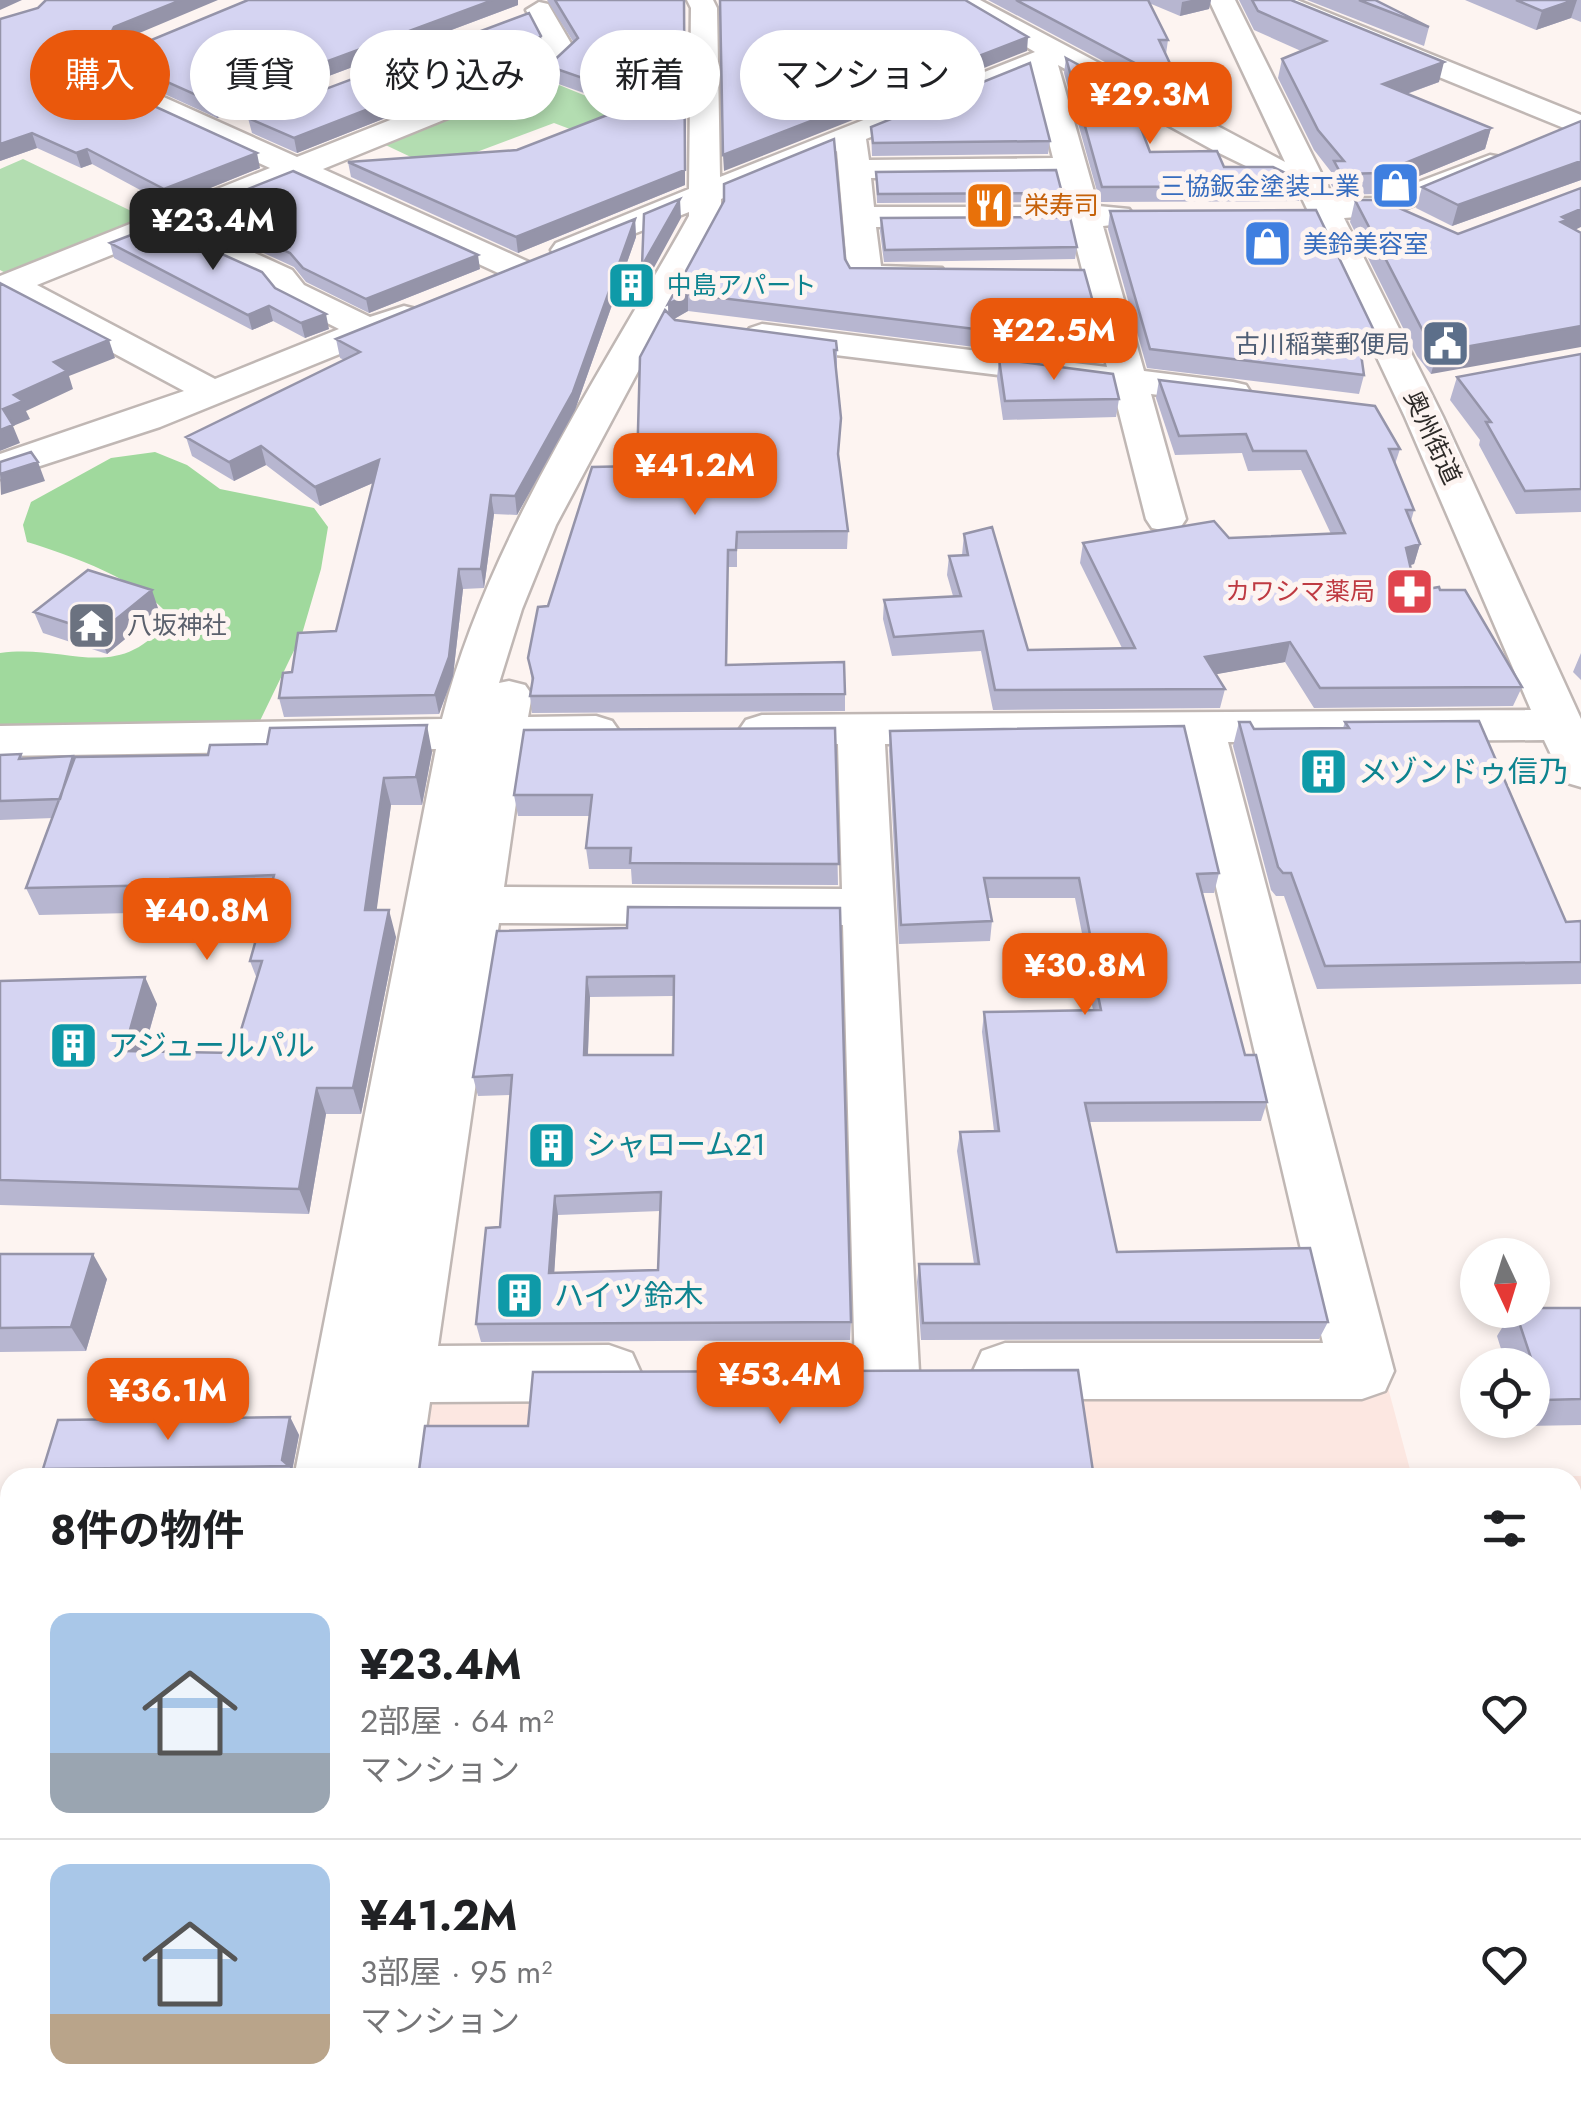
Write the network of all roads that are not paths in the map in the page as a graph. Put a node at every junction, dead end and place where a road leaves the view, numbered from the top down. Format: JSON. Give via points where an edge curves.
{"nodes":[{"id":1,"x":700,"y":0,"type":"edge"},
{"id":2,"x":723,"y":0,"type":"edge"},
{"id":3,"x":961,"y":0,"type":"edge"},
{"id":4,"x":1222,"y":0,"type":"edge"},
{"id":5,"x":1274,"y":0,"type":"edge"},
{"id":6,"x":531,"y":9,"type":"edge"},
{"id":7,"x":1050,"y":58,"type":"junction"},
{"id":8,"x":170,"y":110,"type":"edge"},
{"id":9,"x":250,"y":120,"type":"edge"},
{"id":10,"x":1579,"y":124,"type":"edge"},
{"id":11,"x":217,"y":132,"type":"junction"},
{"id":12,"x":851,"y":135,"type":"junction"},
{"id":13,"x":1070,"y":167,"type":"junction"},
{"id":14,"x":296,"y":168,"type":"junction"},
{"id":15,"x":854,"y":169,"type":"junction"},
{"id":16,"x":719,"y":190,"type":"junction"},
{"id":17,"x":1322,"y":203,"type":"junction"},
{"id":18,"x":1381,"y":208,"type":"junction"},
{"id":19,"x":1289,"y":214,"type":"edge"},
{"id":20,"x":1084,"y":216,"type":"junction"},
{"id":21,"x":1158,"y":216,"type":"edge"},
{"id":22,"x":860,"y":217,"type":"junction"},
{"id":23,"x":161,"y":223,"type":"junction"},
{"id":24,"x":1416,"y":225,"type":"edge"},
{"id":25,"x":518,"y":270,"type":"junction"},
{"id":26,"x":1059,"y":273,"type":"edge"},
{"id":27,"x":1098,"y":273,"type":"junction"},
{"id":28,"x":962,"y":274,"type":"edge"},
{"id":29,"x":4,"y":286,"type":"edge"},
{"id":30,"x":468,"y":290,"type":"edge"},
{"id":31,"x":435,"y":304,"type":"edge"},
{"id":32,"x":368,"y":330,"type":"junction"},
{"id":33,"x":726,"y":330,"type":"edge"},
{"id":34,"x":1126,"y":380,"type":"junction"},
{"id":35,"x":213,"y":392,"type":"junction"},
{"id":36,"x":1275,"y":398,"type":"edge"},
{"id":37,"x":0,"y":467,"type":"edge"},
{"id":38,"x":1166,"y":519,"type":"dead end"},
{"id":39,"x":1201,"y":728,"type":"junction"},
{"id":40,"x":721,"y":730,"type":"edge"},
{"id":41,"x":861,"y":730,"type":"junction"},
{"id":42,"x":641,"y":731,"type":"edge"},
{"id":43,"x":484,"y":732,"type":"junction"},
{"id":44,"x":0,"y":741,"type":"edge"},
{"id":45,"x":1572,"y":745,"type":"edge"},
{"id":46,"x":475,"y":906,"type":"junction"},
{"id":47,"x":868,"y":907,"type":"junction"},
{"id":48,"x":828,"y":1372,"type":"edge"},
{"id":49,"x":887,"y":1372,"type":"junction"},
{"id":50,"x":654,"y":1373,"type":"edge"},
{"id":51,"x":402,"y":1374,"type":"junction"},
{"id":52,"x":329,"y":1468,"type":"edge"},
{"id":53,"x":388,"y":1468,"type":"edge"}],
"edges":[{"from":1,"to":16,"type":"street"},
{"from":2,"to":16,"type":"street","via":[[728,6]]},
{"from":3,"to":7,"type":"street"},
{"from":4,"to":17,"type":"street","name":"奥州街道"},
{"from":5,"to":10,"type":"street"},
{"from":6,"to":14,"type":"street","via":[[562,52],[559,59]]},
{"from":7,"to":12,"type":"street"},
{"from":7,"to":13,"type":"street"},
{"from":7,"to":17,"type":"street","via":[[1257,162]]},
{"from":8,"to":11,"type":"street"},
{"from":9,"to":11,"type":"street"},
{"from":10,"to":18,"type":"street"},
{"from":11,"to":14,"type":"street"},
{"from":12,"to":15,"type":"street"},
{"from":12,"to":16,"type":"street"},
{"from":13,"to":15,"type":"street"},
{"from":13,"to":20,"type":"street"},
{"from":14,"to":23,"type":"street"},
{"from":14,"to":25,"type":"street"},
{"from":15,"to":22,"type":"street"},
{"from":16,"to":25,"type":"street"},
{"from":16,"to":43,"type":"street","via":[[536,525],[501,609]]},
{"from":17,"to":18,"type":"street"},
{"from":17,"to":19,"type":"street"},
{"from":17,"to":45,"type":"street","name":"奥州街道"},
{"from":18,"to":24,"type":"street"},
{"from":20,"to":21,"type":"street"},
{"from":20,"to":22,"type":"street"},
{"from":20,"to":27,"type":"street"},
{"from":22,"to":28,"type":"street","via":[[866,276]]},
{"from":23,"to":29,"type":"street"},
{"from":23,"to":32,"type":"street","via":[[280,277],[292,292]]},
{"from":25,"to":30,"type":"street"},
{"from":26,"to":27,"type":"street"},
{"from":27,"to":34,"type":"street"},
{"from":29,"to":35,"type":"street"},
{"from":31,"to":32,"type":"street"},
{"from":32,"to":35,"type":"street"},
{"from":33,"to":34,"type":"street"},
{"from":34,"to":36,"type":"street"},
{"from":34,"to":38,"type":"street"},
{"from":35,"to":37,"type":"street"},
{"from":39,"to":41,"type":"street"},
{"from":39,"to":45,"type":"street"},
{"from":39,"to":49,"type":"street","via":[[1362,1370]]},
{"from":40,"to":41,"type":"street"},
{"from":41,"to":47,"type":"street"},
{"from":42,"to":43,"type":"street"},
{"from":43,"to":44,"type":"street"},
{"from":43,"to":46,"type":"street"},
{"from":43,"to":52,"type":"street"},
{"from":46,"to":47,"type":"street"},
{"from":46,"to":51,"type":"street"},
{"from":47,"to":49,"type":"street"},
{"from":48,"to":49,"type":"street"},
{"from":50,"to":51,"type":"street"},
{"from":51,"to":53,"type":"street"}]}
